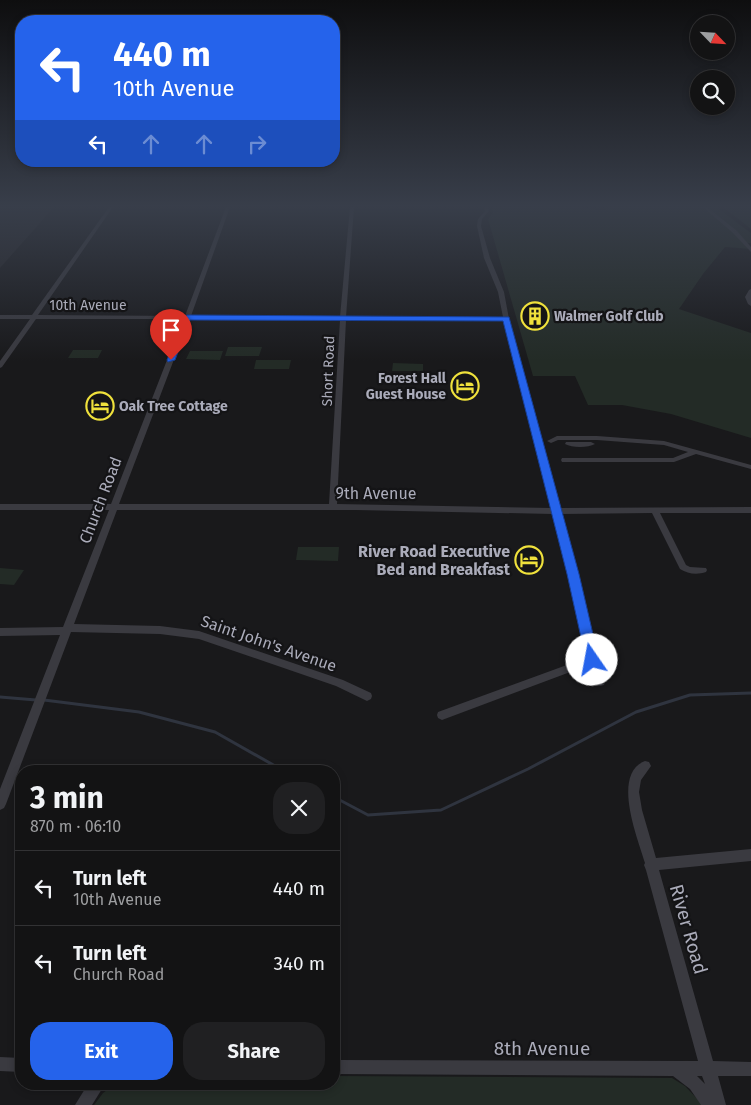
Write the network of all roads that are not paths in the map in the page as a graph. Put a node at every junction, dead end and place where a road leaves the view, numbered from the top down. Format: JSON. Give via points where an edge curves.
{"nodes":[{"id":1,"x":75,"y":259,"type":"edge"},
{"id":2,"x":209,"y":259,"type":"edge"},
{"id":3,"x":348,"y":259,"type":"edge"},
{"id":4,"x":487,"y":259,"type":"edge"},
{"id":5,"x":751,"y":290,"type":"edge"},
{"id":6,"x":751,"y":304,"type":"edge"},
{"id":7,"x":0,"y":317,"type":"edge"},
{"id":8,"x":35,"y":317,"type":"junction"},
{"id":9,"x":187,"y":318,"type":"junction"},
{"id":10,"x":343,"y":318,"type":"junction"},
{"id":11,"x":506,"y":319,"type":"junction"},
{"id":12,"x":0,"y":366,"type":"edge"},
{"id":13,"x":538,"y":441,"type":"junction"},
{"id":14,"x":594,"y":441,"type":"junction"},
{"id":15,"x":696,"y":452,"type":"junction"},
{"id":16,"x":565,"y":460,"type":"dead end"},
{"id":17,"x":606,"y":461,"type":"junction"},
{"id":18,"x":751,"y":467,"type":"edge"},
{"id":19,"x":0,"y":507,"type":"edge"},
{"id":20,"x":114,"y":507,"type":"junction"},
{"id":21,"x":333,"y":507,"type":"junction"},
{"id":22,"x":556,"y":510,"type":"junction"},
{"id":23,"x":751,"y":510,"type":"edge"},
{"id":24,"x":655,"y":511,"type":"junction"},
{"id":25,"x":703,"y":570,"type":"dead end"},
{"id":26,"x":67,"y":630,"type":"junction"},
{"id":27,"x":0,"y":632,"type":"edge"},
{"id":28,"x":592,"y":660,"type":"junction"},
{"id":29,"x":600,"y":682,"type":"dead end"},
{"id":30,"x":367,"y":696,"type":"dead end"},
{"id":31,"x":442,"y":715,"type":"dead end"},
{"id":32,"x":15,"y":765,"type":"edge"},
{"id":33,"x":15,"y":765,"type":"edge"},
{"id":34,"x":645,"y":766,"type":"dead end"},
{"id":35,"x":0,"y":804,"type":"edge"},
{"id":36,"x":751,"y":855,"type":"edge"},
{"id":37,"x":650,"y":865,"type":"junction"},
{"id":38,"x":0,"y":1064,"type":"edge"},
{"id":39,"x":15,"y":1065,"type":"edge"},
{"id":40,"x":340,"y":1067,"type":"edge"},
{"id":41,"x":751,"y":1069,"type":"edge"},
{"id":42,"x":677,"y":1070,"type":"junction"},
{"id":43,"x":709,"y":1070,"type":"junction"},
{"id":44,"x":93,"y":1090,"type":"edge"},
{"id":45,"x":83,"y":1105,"type":"edge"},
{"id":46,"x":711,"y":1105,"type":"edge"},
{"id":47,"x":718,"y":1105,"type":"edge"}],
"edges":[{"from":1,"to":8,"type":"street"},
{"from":2,"to":9,"type":"street","name":"Church Road"},
{"from":3,"to":10,"type":"street","name":"Short Road"},
{"from":4,"to":11,"type":"street","via":[[501,292]]},
{"from":5,"to":6,"type":"street","via":[[748,297]]},
{"from":7,"to":8,"type":"street","name":"10th Avenue"},
{"from":8,"to":9,"type":"street","name":"10th Avenue"},
{"from":8,"to":12,"type":"street"},
{"from":9,"to":10,"type":"street","name":"10th Avenue"},
{"from":9,"to":20,"type":"street","name":"Church Road"},
{"from":10,"to":11,"type":"street","name":"10th Avenue"},
{"from":10,"to":21,"type":"street","name":"Short Road"},
{"from":11,"to":13,"type":"street"},
{"from":13,"to":14,"type":"street","via":[[559,444]]},
{"from":13,"to":22,"type":"street"},
{"from":14,"to":15,"type":"street","via":[[664,443]]},
{"from":14,"to":17,"type":"street","via":[[594,454]]},
{"from":15,"to":17,"type":"street","via":[[674,460]]},
{"from":15,"to":18,"type":"street"},
{"from":16,"to":17,"type":"street"},
{"from":19,"to":20,"type":"street","name":"9th Avenue"},
{"from":20,"to":21,"type":"street","name":"9th Avenue"},
{"from":20,"to":26,"type":"street","name":"Church Road"},
{"from":21,"to":22,"type":"street","name":"9th Avenue"},
{"from":22,"to":24,"type":"street","name":"9th Avenue"},
{"from":22,"to":28,"type":"street"},
{"from":23,"to":24,"type":"street","name":"9th Avenue"},
{"from":24,"to":25,"type":"street","via":[[682,567]]},
{"from":26,"to":27,"type":"street","name":"Saint John's Avenue"},
{"from":26,"to":30,"type":"street","name":"Saint John's Avenue","via":[[160,630],[199,634],[331,680]]},
{"from":26,"to":32,"type":"street","name":"Church Road"},
{"from":28,"to":29,"type":"street"},
{"from":28,"to":31,"type":"street"},
{"from":33,"to":35,"type":"street","name":"Church Road"},
{"from":34,"to":37,"type":"street","name":"River Road","via":[[638,772],[632,789]]},
{"from":36,"to":37,"type":"street"},
{"from":37,"to":43,"type":"street","name":"River Road"},
{"from":38,"to":39,"type":"street"},
{"from":40,"to":42,"type":"street","name":"8th Avenue"},
{"from":41,"to":43,"type":"street","name":"8th Avenue"},
{"from":42,"to":43,"type":"street","name":"8th Avenue"},
{"from":42,"to":46,"type":"street"},
{"from":43,"to":47,"type":"street","name":"River Road"},
{"from":44,"to":45,"type":"street"}]}
